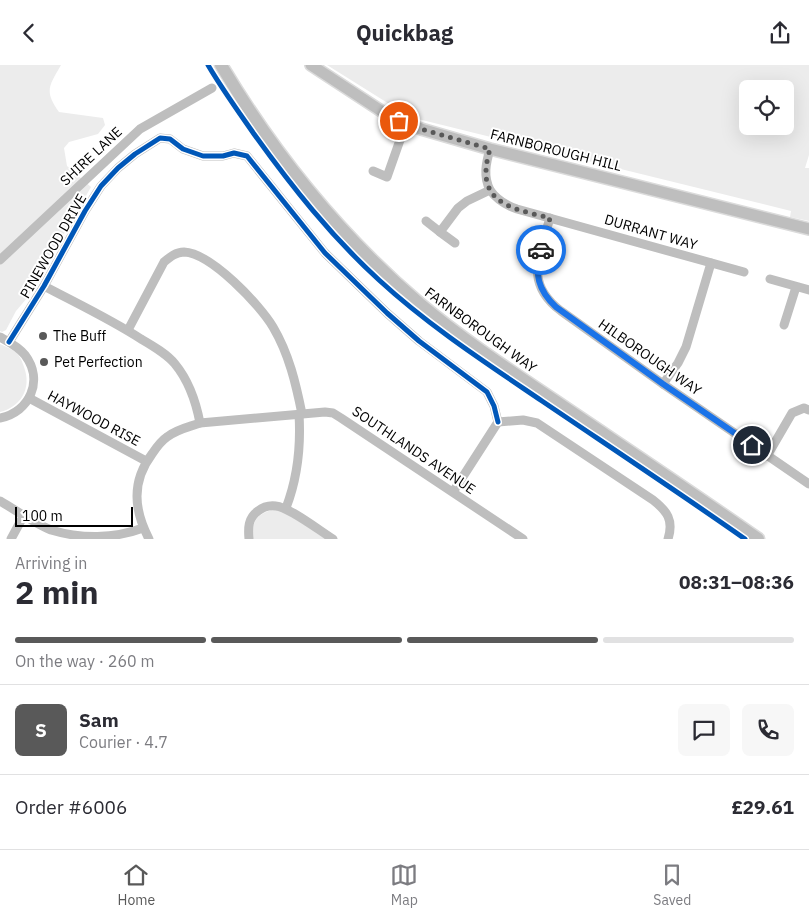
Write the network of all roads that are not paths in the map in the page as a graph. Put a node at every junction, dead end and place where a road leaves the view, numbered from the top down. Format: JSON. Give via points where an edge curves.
{"nodes":[{"id":1,"x":221,"y":65,"type":"edge"},
{"id":2,"x":311,"y":65,"type":"edge"},
{"id":3,"x":212,"y":88,"type":"dead end"},
{"id":4,"x":406,"y":123,"type":"junction"},
{"id":5,"x":490,"y":149,"type":"junction"},
{"id":6,"x":372,"y":171,"type":"dead end"},
{"id":7,"x":490,"y":190,"type":"junction"},
{"id":8,"x":550,"y":218,"type":"junction"},
{"id":9,"x":426,"y":221,"type":"dead end"},
{"id":10,"x":809,"y":229,"type":"edge"},
{"id":11,"x":440,"y":232,"type":"junction"},
{"id":12,"x":455,"y":243,"type":"dead end"},
{"id":13,"x":0,"y":260,"type":"edge"},
{"id":14,"x":711,"y":263,"type":"junction"},
{"id":15,"x":744,"y":272,"type":"dead end"},
{"id":16,"x":770,"y":279,"type":"dead end"},
{"id":17,"x":44,"y":286,"type":"junction"},
{"id":18,"x":796,"y":287,"type":"junction"},
{"id":19,"x":809,"y":290,"type":"edge"},
{"id":20,"x":784,"y":325,"type":"dead end"},
{"id":21,"x":128,"y":330,"type":"junction"},
{"id":22,"x":0,"y":337,"type":"edge"},
{"id":23,"x":9,"y":342,"type":"junction"},
{"id":24,"x":663,"y":384,"type":"junction"},
{"id":25,"x":29,"y":398,"type":"junction"},
{"id":26,"x":809,"y":410,"type":"edge"},
{"id":27,"x":300,"y":414,"type":"junction"},
{"id":28,"x":0,"y":417,"type":"edge"},
{"id":29,"x":498,"y":422,"type":"junction"},
{"id":30,"x":200,"y":423,"type":"junction"},
{"id":31,"x":767,"y":456,"type":"junction"},
{"id":32,"x":146,"y":461,"type":"junction"},
{"id":33,"x":809,"y":484,"type":"edge"},
{"id":34,"x":453,"y":492,"type":"junction"},
{"id":35,"x":0,"y":501,"type":"edge"},
{"id":36,"x":286,"y":508,"type":"junction"},
{"id":37,"x":24,"y":515,"type":"junction"},
{"id":38,"x":143,"y":528,"type":"junction"},
{"id":39,"x":11,"y":539,"type":"edge"},
{"id":40,"x":149,"y":539,"type":"edge"},
{"id":41,"x":248,"y":539,"type":"edge"},
{"id":42,"x":333,"y":539,"type":"edge"},
{"id":43,"x":523,"y":539,"type":"edge"},
{"id":44,"x":668,"y":539,"type":"edge"},
{"id":45,"x":758,"y":539,"type":"edge"}],
"edges":[{"from":1,"to":45,"type":"highway","name":"FARNBOROUGH WAY","via":[[264,133],[306,189],[347,235],[406,291],[475,347]]},
{"from":2,"to":4,"type":"main road","name":"FARNBOROUGH HILL"},
{"from":3,"to":13,"type":"street","name":"SHIRE LANE","via":[[140,129]]},
{"from":4,"to":5,"type":"main road","name":"FARNBOROUGH HILL"},
{"from":4,"to":6,"type":"street","via":[[387,177]]},
{"from":5,"to":7,"type":"street","via":[[486,173]]},
{"from":5,"to":10,"type":"main road","name":"FARNBOROUGH HILL"},
{"from":7,"to":8,"type":"street","name":"DURRANT WAY","via":[[506,205]]},
{"from":7,"to":11,"type":"street","via":[[458,208]]},
{"from":8,"to":14,"type":"street","name":"DURRANT WAY"},
{"from":8,"to":24,"type":"street","name":"HILBOROUGH WAY","via":[[538,267],[539,283],[544,293],[561,311]]},
{"from":9,"to":11,"type":"street"},
{"from":11,"to":12,"type":"street"},
{"from":14,"to":15,"type":"street","name":"DURRANT WAY"},
{"from":14,"to":24,"type":"street","via":[[688,341]]},
{"from":16,"to":18,"type":"street"},
{"from":17,"to":21,"type":"street"},
{"from":17,"to":23,"type":"street","name":"PINEWOOD DRIVE"},
{"from":17,"to":29,"type":"street","name":"PINEWOOD DRIVE","via":[[101,186],[135,154],[160,138],[170,139],[183,149],[203,156],[234,153],[247,157],[325,253],[386,313],[488,392]]},
{"from":18,"to":19,"type":"street"},
{"from":18,"to":20,"type":"street"},
{"from":21,"to":27,"type":"street","via":[[164,262],[184,252],[196,255],[238,285],[273,327],[295,378]]},
{"from":21,"to":30,"type":"street","via":[[174,363],[188,384]]},
{"from":22,"to":23,"type":"street"},
{"from":23,"to":25,"type":"street","via":[[25,354],[33,370],[34,386]]},
{"from":24,"to":31,"type":"street","name":"HILBOROUGH WAY"},
{"from":25,"to":28,"type":"street","via":[[12,414]]},
{"from":25,"to":32,"type":"street","name":"HAYWOOD RISE"},
{"from":26,"to":31,"type":"street","via":[[804,408],[792,413]]},
{"from":27,"to":30,"type":"street","name":"SOUTHLANDS AVENUE"},
{"from":27,"to":34,"type":"street","name":"SOUTHLANDS AVENUE","via":[[334,413]]},
{"from":27,"to":36,"type":"street","via":[[298,466]]},
{"from":29,"to":34,"type":"street"},
{"from":29,"to":44,"type":"street","via":[[523,420],[537,423],[653,500],[664,509],[670,520]]},
{"from":30,"to":32,"type":"street","name":"SOUTHLANDS AVENUE","via":[[168,436]]},
{"from":31,"to":33,"type":"street","name":"HILBOROUGH WAY"},
{"from":32,"to":38,"type":"street","via":[[136,496]]},
{"from":34,"to":43,"type":"street","name":"SOUTHLANDS AVENUE"},
{"from":35,"to":37,"type":"street"},
{"from":36,"to":41,"type":"street","via":[[266,507],[257,512],[250,519]]},
{"from":36,"to":42,"type":"street"},
{"from":37,"to":38,"type":"street","via":[[74,537],[100,539]]},
{"from":37,"to":39,"type":"street"},
{"from":38,"to":40,"type":"street"}]}
